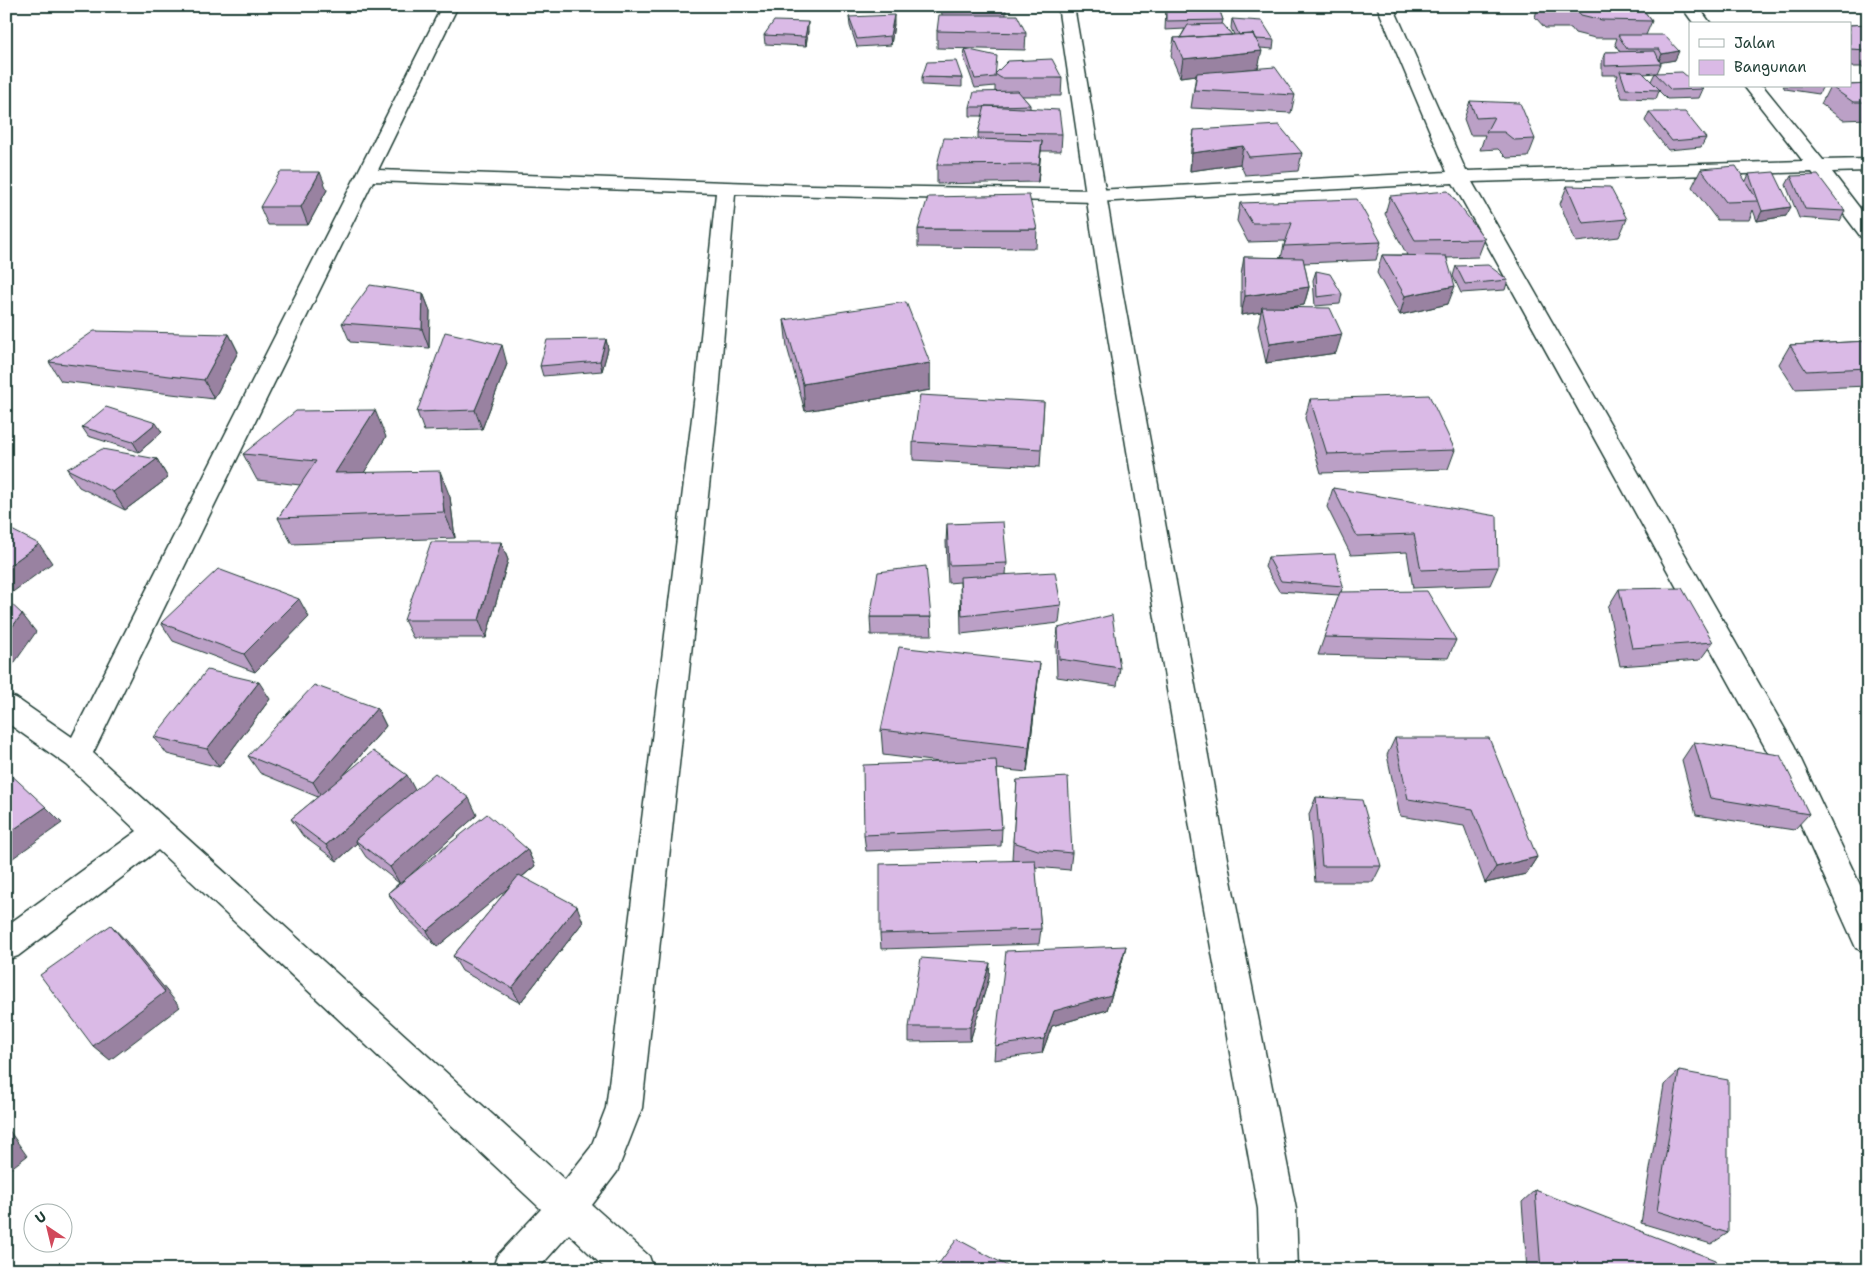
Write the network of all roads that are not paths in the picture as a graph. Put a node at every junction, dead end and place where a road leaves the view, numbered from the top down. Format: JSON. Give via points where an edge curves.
{"nodes":[{"id":1,"x":450,"y":6,"type":"edge"},
{"id":2,"x":1066,"y":6,"type":"edge"},
{"id":3,"x":1385,"y":6,"type":"edge"},
{"id":4,"x":1689,"y":6,"type":"edge"},
{"id":5,"x":1701,"y":22,"type":"edge"},
{"id":6,"x":1755,"y":88,"type":"edge"},
{"id":7,"x":1868,"y":165,"type":"edge"},
{"id":8,"x":1819,"y":168,"type":"junction"},
{"id":9,"x":367,"y":176,"type":"junction"},
{"id":10,"x":1459,"y":178,"type":"junction"},
{"id":11,"x":726,"y":188,"type":"junction"},
{"id":12,"x":1096,"y":196,"type":"junction"},
{"id":13,"x":1868,"y":233,"type":"edge"},
{"id":14,"x":6,"y":706,"type":"edge"},
{"id":15,"x":77,"y":756,"type":"junction"},
{"id":16,"x":159,"y":832,"type":"junction"},
{"id":17,"x":1868,"y":938,"type":"edge"},
{"id":18,"x":6,"y":945,"type":"edge"},
{"id":19,"x":567,"y":1208,"type":"junction"},
{"id":20,"x":511,"y":1270,"type":"edge"},
{"id":21,"x":635,"y":1270,"type":"edge"},
{"id":22,"x":1279,"y":1270,"type":"edge"}],
"edges":[{"from":1,"to":9,"type":"street"},
{"from":2,"to":12,"type":"street"},
{"from":3,"to":10,"type":"street"},
{"from":4,"to":5,"type":"street"},
{"from":6,"to":8,"type":"street"},
{"from":7,"to":8,"type":"street"},
{"from":8,"to":10,"type":"street"},
{"from":8,"to":13,"type":"street"},
{"from":9,"to":11,"type":"street"},
{"from":9,"to":15,"type":"street"},
{"from":10,"to":12,"type":"street"},
{"from":10,"to":17,"type":"street","via":[[1784,754]]},
{"from":11,"to":12,"type":"street"},
{"from":11,"to":19,"type":"street","via":[[707,394],[624,1108],[604,1159]]},
{"from":12,"to":22,"type":"street","via":[[1214,875],[1277,1209]]},
{"from":14,"to":15,"type":"street"},
{"from":15,"to":16,"type":"street"},
{"from":16,"to":18,"type":"street"},
{"from":16,"to":19,"type":"street"},
{"from":19,"to":20,"type":"street"},
{"from":19,"to":21,"type":"street"}]}
